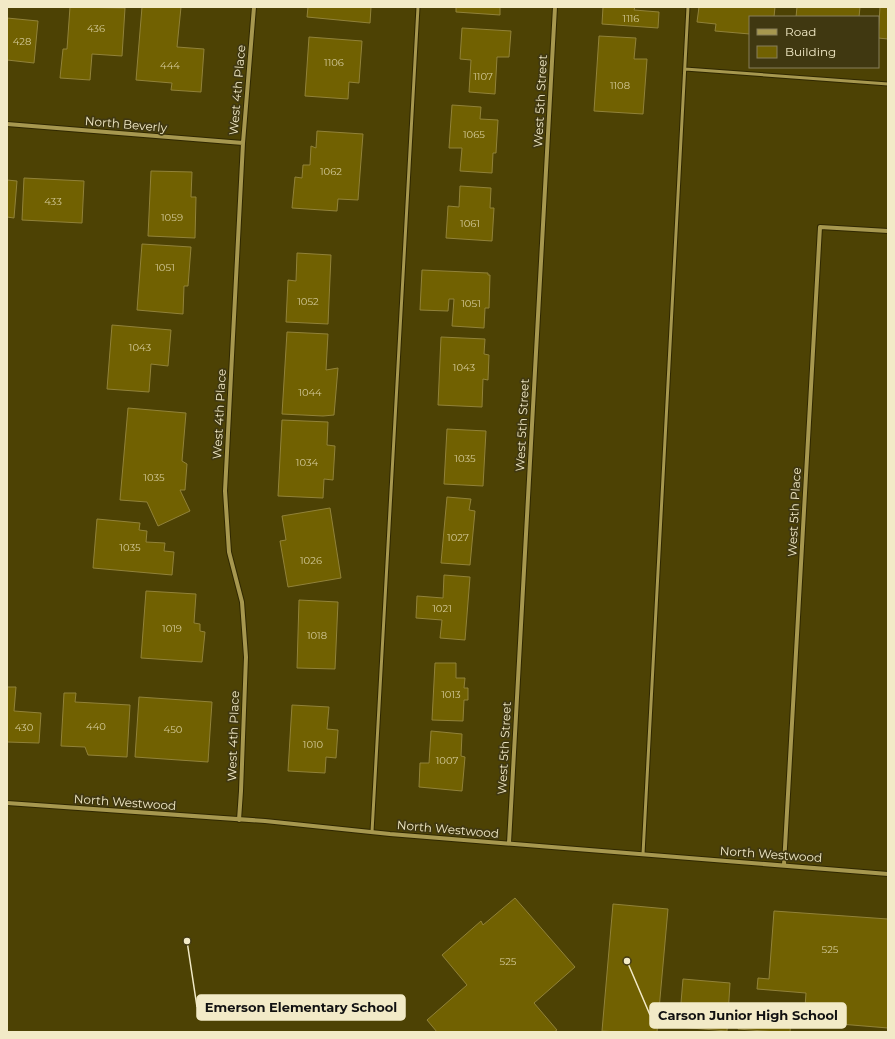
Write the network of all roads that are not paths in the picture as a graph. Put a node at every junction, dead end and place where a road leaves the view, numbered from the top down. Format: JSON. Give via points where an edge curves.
{"nodes":[{"id":1,"x":254,"y":7,"type":"edge"},
{"id":2,"x":418,"y":7,"type":"edge"},
{"id":3,"x":555,"y":7,"type":"edge"},
{"id":4,"x":688,"y":7,"type":"edge"},
{"id":5,"x":684,"y":69,"type":"junction"},
{"id":6,"x":888,"y":84,"type":"edge"},
{"id":7,"x":7,"y":124,"type":"edge"},
{"id":8,"x":243,"y":143,"type":"junction"},
{"id":9,"x":888,"y":231,"type":"edge"},
{"id":10,"x":7,"y":803,"type":"edge"},
{"id":11,"x":239,"y":820,"type":"junction"},
{"id":12,"x":372,"y":832,"type":"junction"},
{"id":13,"x":509,"y":843,"type":"junction"},
{"id":14,"x":643,"y":854,"type":"junction"},
{"id":15,"x":784,"y":865,"type":"junction"},
{"id":16,"x":888,"y":874,"type":"edge"}],
"edges":[{"from":1,"to":8,"type":"street","name":"West 4th Place"},
{"from":2,"to":12,"type":"lane"},
{"from":3,"to":13,"type":"street","name":"West 5th Street"},
{"from":4,"to":5,"type":"lane"},
{"from":5,"to":6,"type":"lane"},
{"from":5,"to":14,"type":"lane"},
{"from":7,"to":8,"type":"street","name":"North Beverly"},
{"from":8,"to":11,"type":"street","name":"West 4th Place","via":[[225,491],[229,552],[242,602],[246,657]]},
{"from":9,"to":15,"type":"street","name":"West 5th Place","via":[[820,227]]},
{"from":10,"to":11,"type":"street","name":"North Westwood"},
{"from":11,"to":12,"type":"street","name":"North Westwood"},
{"from":12,"to":13,"type":"street","name":"North Westwood"},
{"from":13,"to":14,"type":"street","name":"North Westwood"},
{"from":14,"to":15,"type":"street","name":"North Westwood"},
{"from":15,"to":16,"type":"street","name":"North Westwood"}]}
